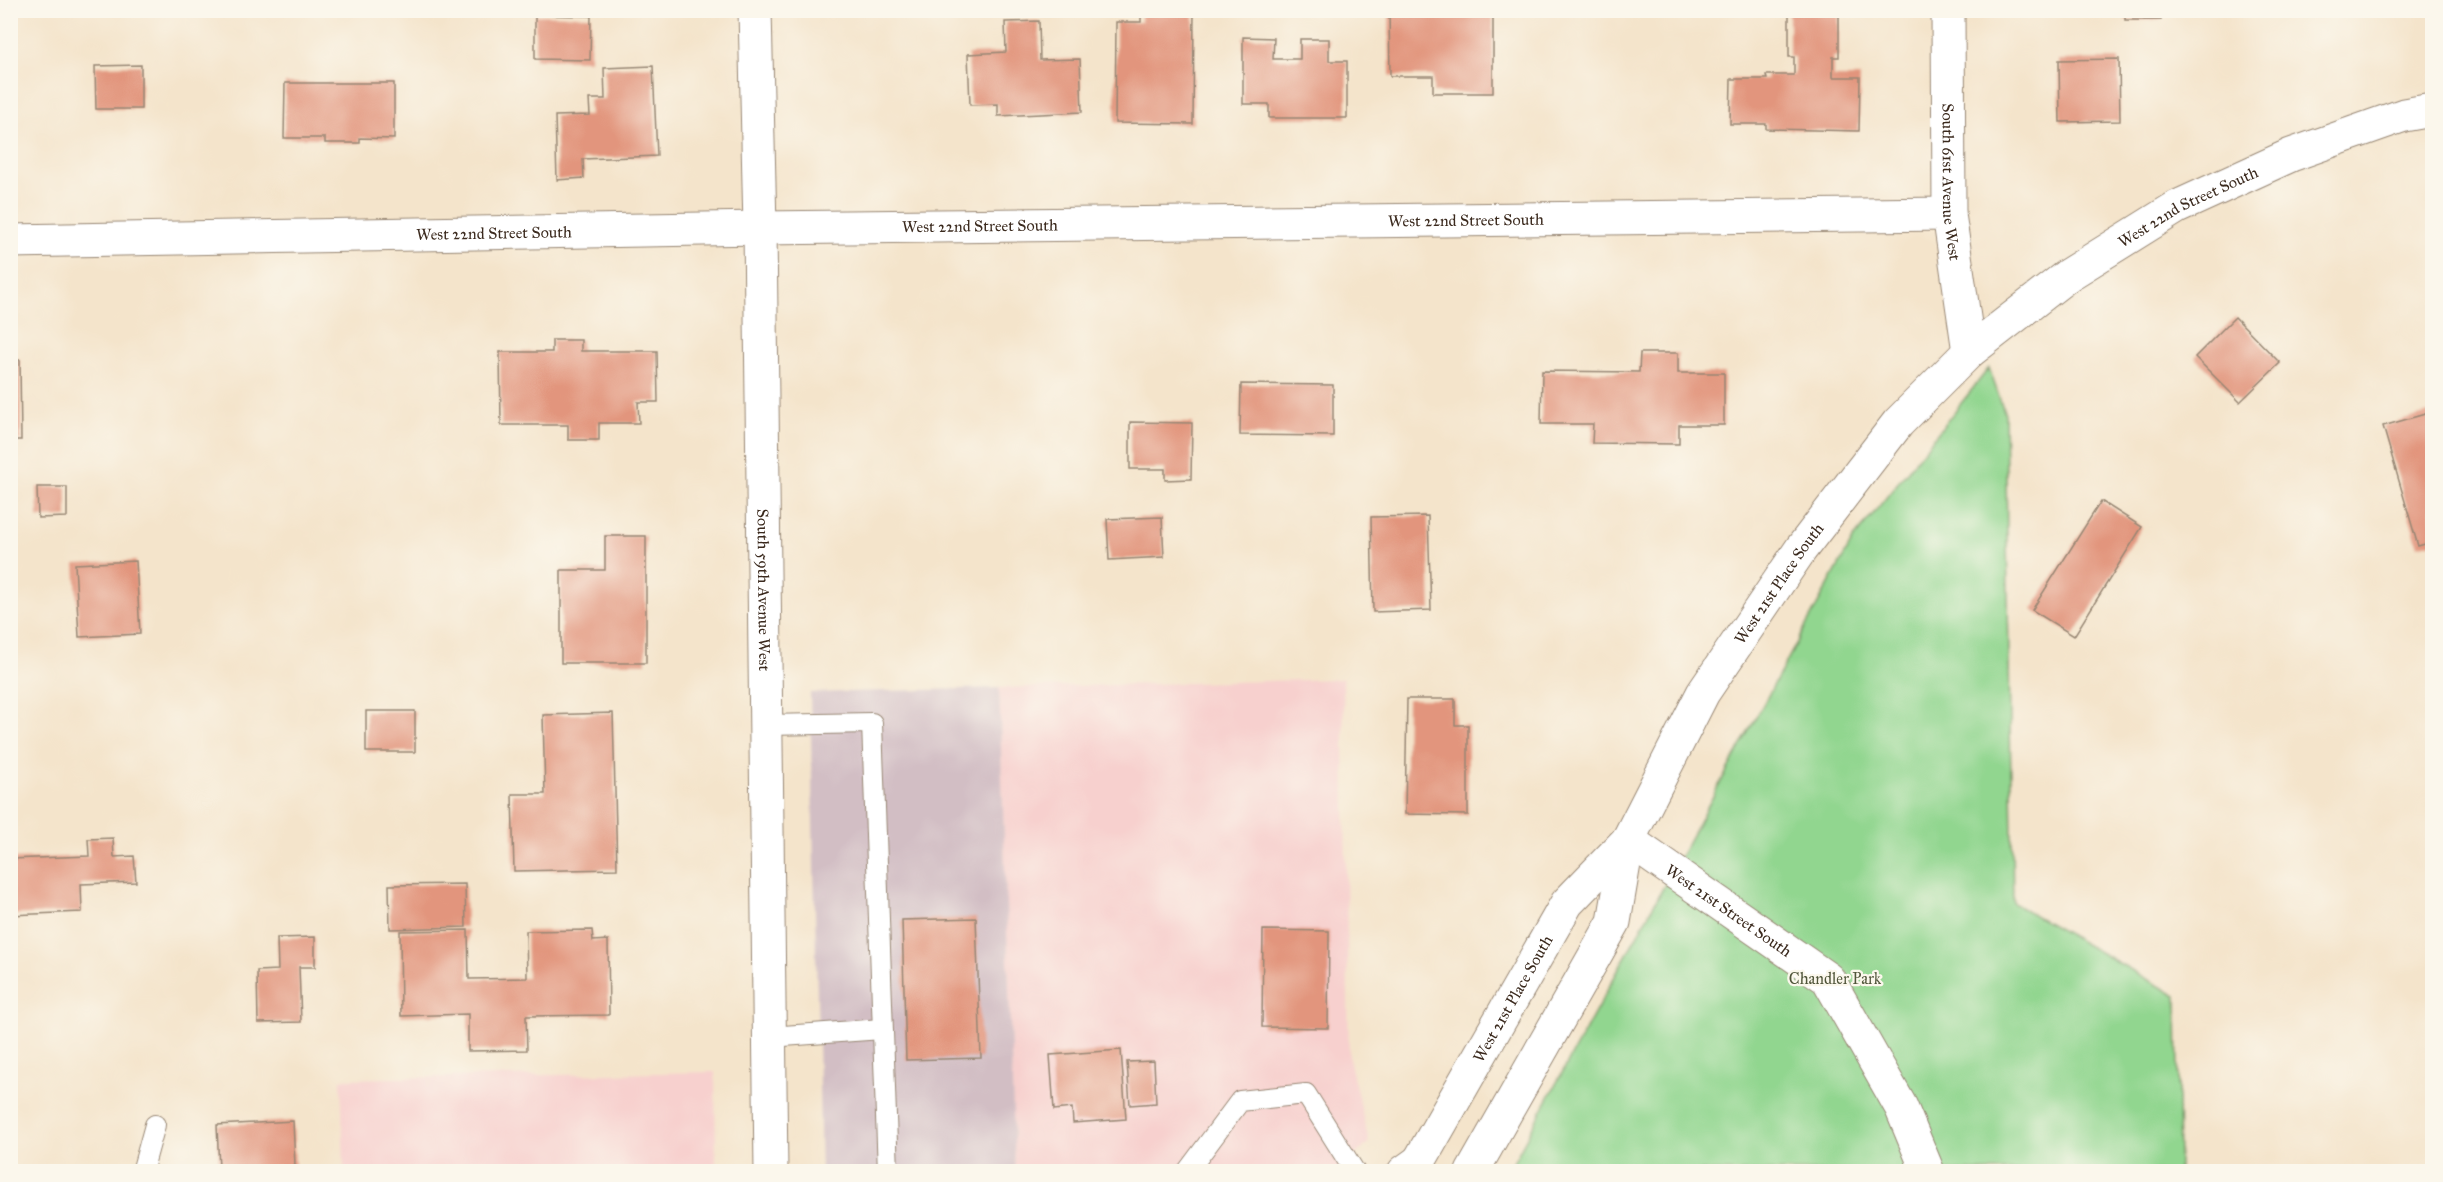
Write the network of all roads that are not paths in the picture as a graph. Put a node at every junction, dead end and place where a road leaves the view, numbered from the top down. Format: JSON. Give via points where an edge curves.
{"nodes":[{"id":1,"x":755,"y":10,"type":"edge"},
{"id":2,"x":1948,"y":10,"type":"edge"},
{"id":3,"x":2433,"y":110,"type":"edge"},
{"id":4,"x":1949,"y":214,"type":"junction"},
{"id":5,"x":760,"y":228,"type":"junction"},
{"id":6,"x":10,"y":241,"type":"edge"},
{"id":7,"x":1969,"y":352,"type":"junction"},
{"id":8,"x":766,"y":725,"type":"junction"},
{"id":9,"x":1628,"y":840,"type":"junction"},
{"id":10,"x":882,"y":1029,"type":"junction"},
{"id":11,"x":769,"y":1037,"type":"junction"},
{"id":12,"x":154,"y":1125,"type":"dead end"},
{"id":13,"x":1412,"y":1168,"type":"edge"},
{"id":14,"x":141,"y":1172,"type":"edge"},
{"id":15,"x":771,"y":1172,"type":"edge"},
{"id":16,"x":888,"y":1172,"type":"edge"},
{"id":17,"x":1187,"y":1172,"type":"edge"},
{"id":18,"x":1355,"y":1172,"type":"edge"},
{"id":19,"x":1472,"y":1172,"type":"edge"},
{"id":20,"x":1928,"y":1172,"type":"edge"}],
"edges":[{"from":1,"to":5,"type":"street","name":"South 59th Avenue West"},
{"from":2,"to":4,"type":"street","name":"South 61st Avenue West"},
{"from":3,"to":7,"type":"street","name":"West 22nd Street South","via":[[2404,115],[2291,155],[2177,207],[2068,275]]},
{"from":4,"to":5,"type":"street","name":"West 22nd Street South"},
{"from":4,"to":7,"type":"street","name":"South 61st Avenue West"},
{"from":5,"to":6,"type":"street","name":"West 22nd Street South"},
{"from":5,"to":8,"type":"street","name":"South 59th Avenue West"},
{"from":7,"to":9,"type":"street","name":"West 21st Place South","via":[[1898,423],[1801,549],[1703,693]]},
{"from":8,"to":10,"type":"lane","via":[[872,723]]},
{"from":8,"to":11,"type":"street","name":"South 59th Avenue West"},
{"from":9,"to":13,"type":"street","name":"West 21st Place South","via":[[1567,903]]},
{"from":9,"to":19,"type":"street","name":"West 21st Place South","via":[[1614,922]]},
{"from":9,"to":20,"type":"street","name":"West 21st Street South","via":[[1828,979],[1901,1107]]},
{"from":10,"to":11,"type":"lane"},
{"from":10,"to":16,"type":"lane"},
{"from":11,"to":15,"type":"street","name":"South 59th Avenue West"},
{"from":12,"to":14,"type":"lane"},
{"from":17,"to":18,"type":"lane","via":[[1240,1101],[1306,1094]]}]}
